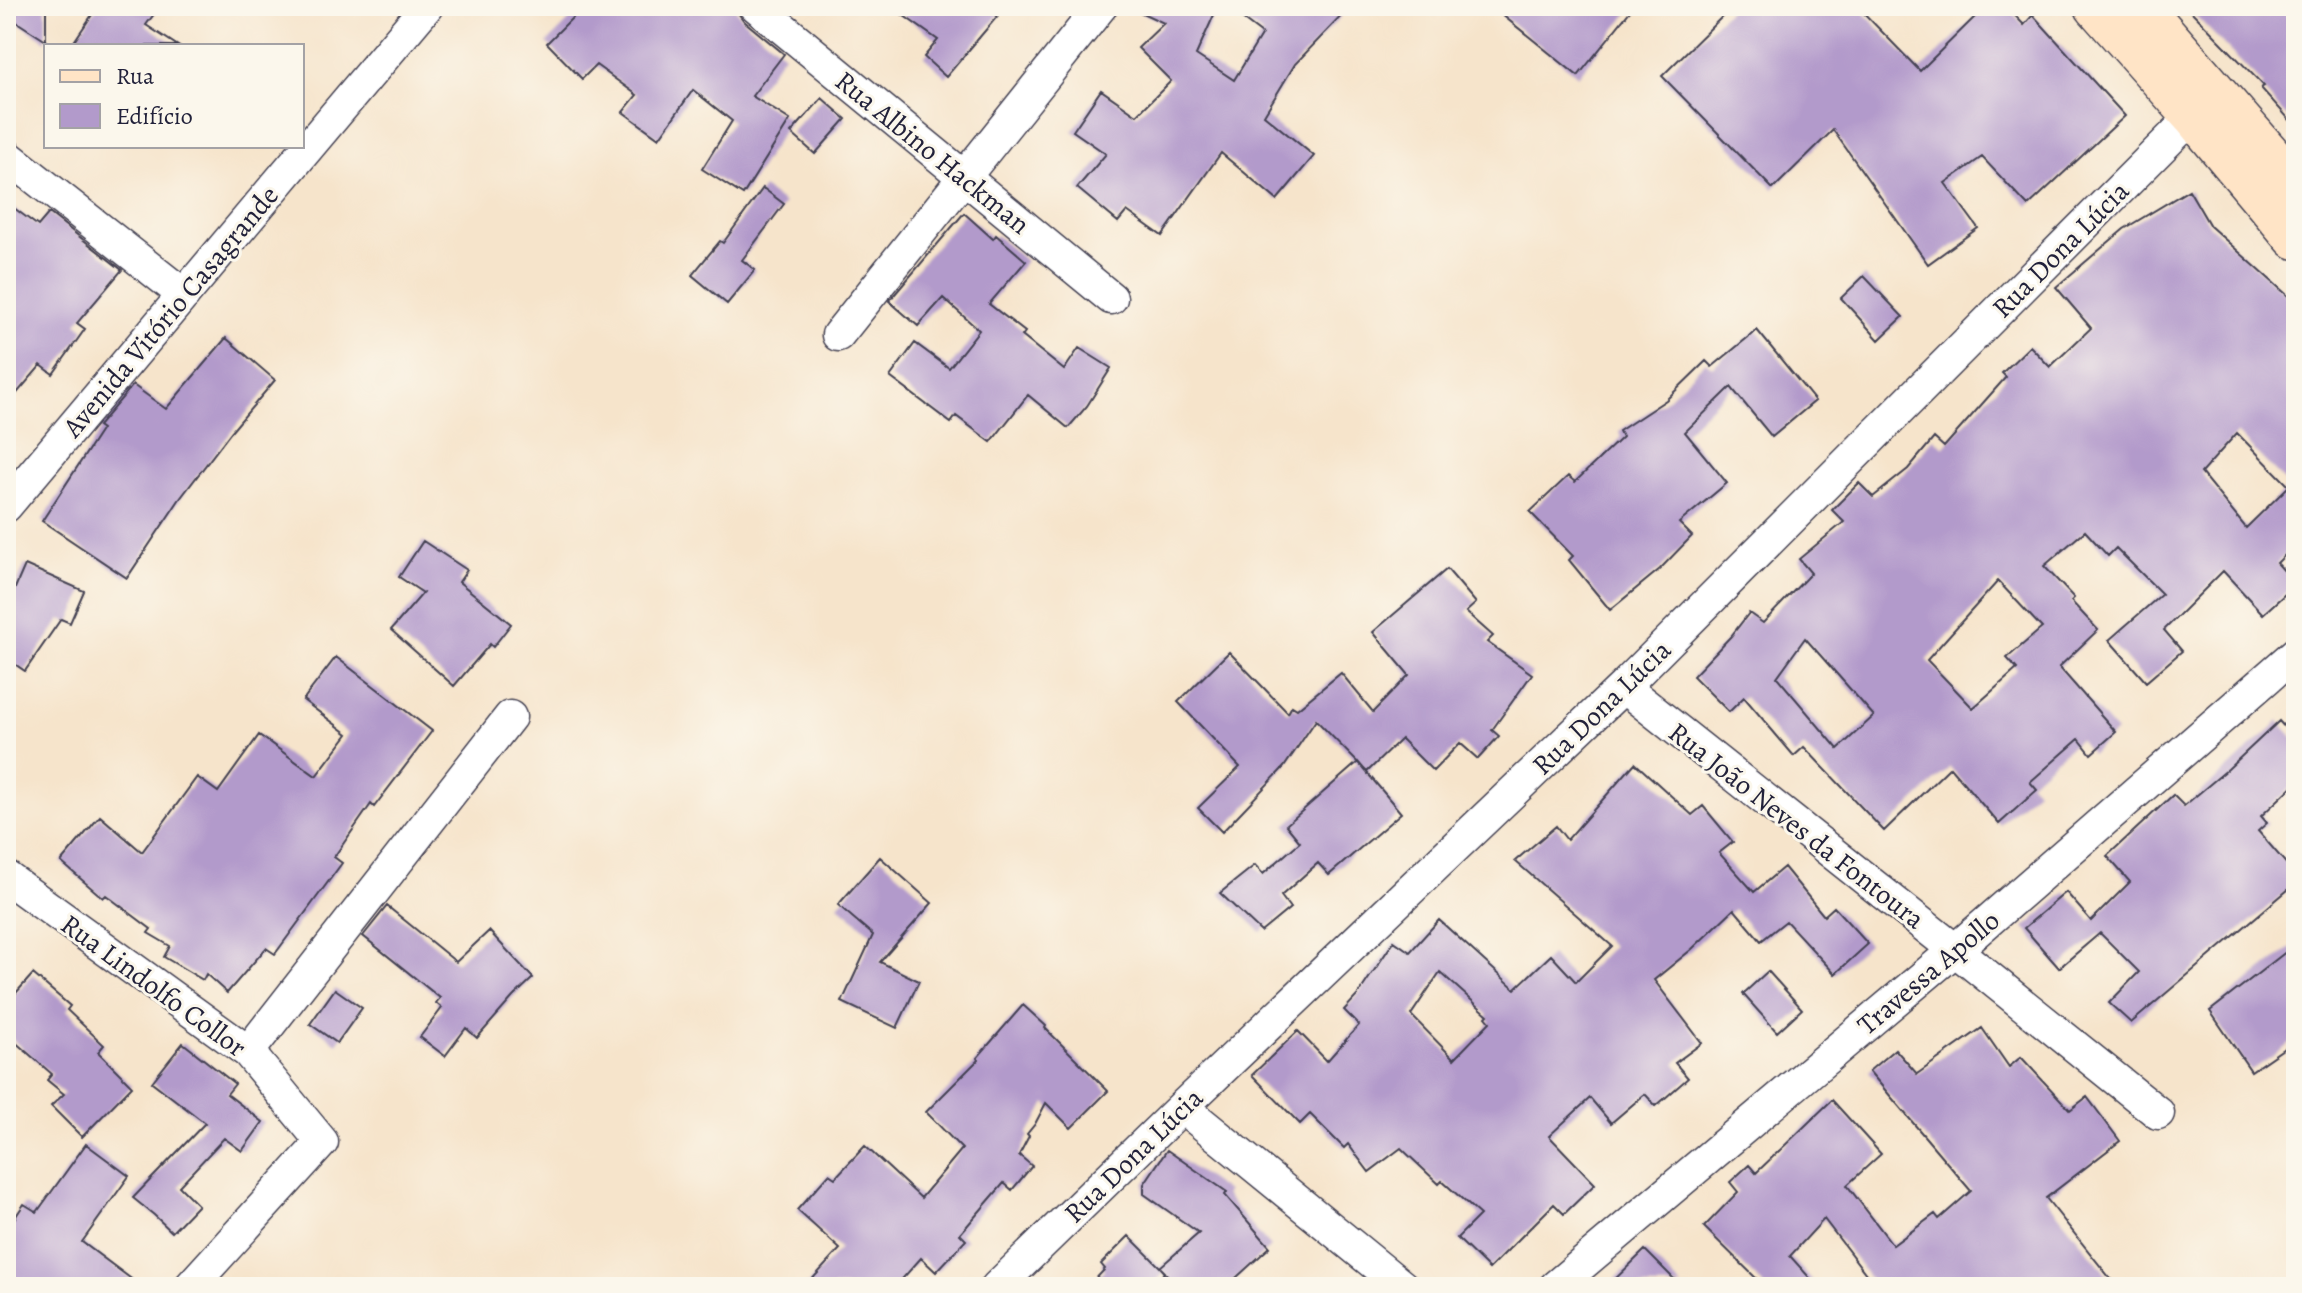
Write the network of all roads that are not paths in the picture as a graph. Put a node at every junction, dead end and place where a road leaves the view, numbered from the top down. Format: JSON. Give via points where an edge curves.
{"nodes":[{"id":1,"x":427,"y":6,"type":"edge"},
{"id":2,"x":756,"y":6,"type":"edge"},
{"id":3,"x":1101,"y":6,"type":"edge"},
{"id":4,"x":2097,"y":6,"type":"edge"},
{"id":5,"x":2139,"y":6,"type":"edge"},
{"id":6,"x":2194,"y":115,"type":"junction"},
{"id":7,"x":6,"y":155,"type":"edge"},
{"id":8,"x":964,"y":178,"type":"junction"},
{"id":9,"x":2296,"y":186,"type":"edge"},
{"id":10,"x":2296,"y":237,"type":"edge"},
{"id":11,"x":184,"y":295,"type":"junction"},
{"id":12,"x":1111,"y":298,"type":"dead end"},
{"id":13,"x":838,"y":335,"type":"dead end"},
{"id":14,"x":6,"y":506,"type":"edge"},
{"id":15,"x":2296,"y":653,"type":"edge"},
{"id":16,"x":1623,"y":687,"type":"junction"},
{"id":17,"x":510,"y":717,"type":"dead end"},
{"id":18,"x":6,"y":877,"type":"edge"},
{"id":19,"x":1955,"y":950,"type":"junction"},
{"id":20,"x":248,"y":1052,"type":"junction"},
{"id":21,"x":1182,"y":1107,"type":"junction"},
{"id":22,"x":2158,"y":1113,"type":"dead end"},
{"id":23,"x":190,"y":1287,"type":"edge"},
{"id":24,"x":997,"y":1287,"type":"edge"},
{"id":25,"x":1403,"y":1287,"type":"edge"},
{"id":26,"x":1555,"y":1287,"type":"edge"}],
"edges":[{"from":1,"to":11,"type":"street","name":"Avenida Vitório Casagrande"},
{"from":2,"to":8,"type":"street","name":"Rua Albino Hackman"},
{"from":3,"to":8,"type":"street"},
{"from":4,"to":6,"type":"main road"},
{"from":5,"to":9,"type":"main road"},
{"from":6,"to":10,"type":"main road"},
{"from":6,"to":16,"type":"street","name":"Rua Dona Lúcia"},
{"from":7,"to":11,"type":"street"},
{"from":8,"to":12,"type":"street","name":"Rua Albino Hackman"},
{"from":8,"to":13,"type":"street"},
{"from":11,"to":14,"type":"street","name":"Avenida Vitório Casagrande"},
{"from":15,"to":19,"type":"street","name":"Travessa Apollo"},
{"from":16,"to":19,"type":"street","name":"Rua João Neves da Fontoura"},
{"from":16,"to":21,"type":"street","name":"Rua Dona Lúcia"},
{"from":17,"to":20,"type":"street"},
{"from":18,"to":20,"type":"street","name":"Rua Lindolfo Collor"},
{"from":19,"to":22,"type":"street","name":"Rua João Neves da Fontoura"},
{"from":19,"to":26,"type":"street","name":"Travessa Apollo"},
{"from":20,"to":23,"type":"street","name":"Rua Lindolfo Collor","via":[[322,1142]]},
{"from":21,"to":24,"type":"street","name":"Rua Dona Lúcia"},
{"from":21,"to":25,"type":"street"}]}
